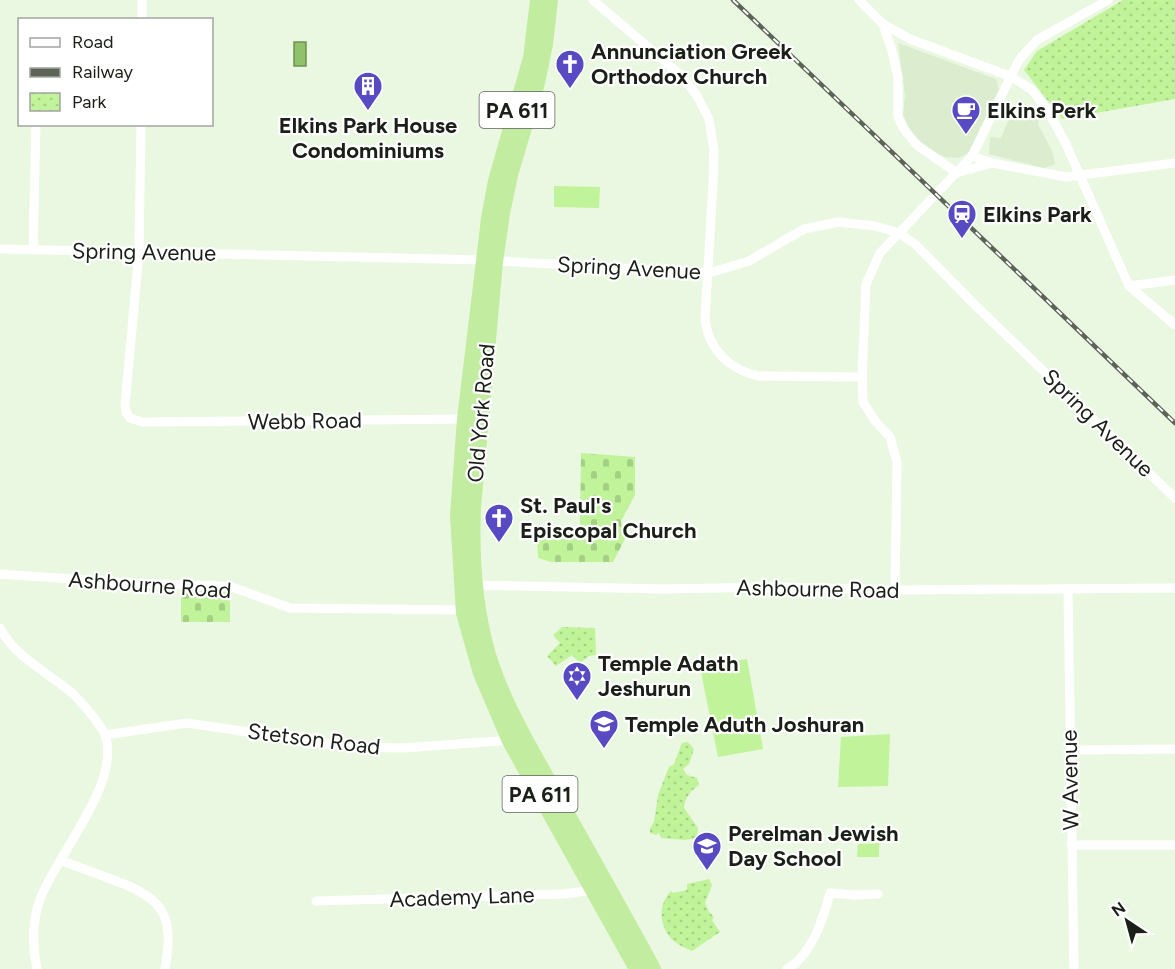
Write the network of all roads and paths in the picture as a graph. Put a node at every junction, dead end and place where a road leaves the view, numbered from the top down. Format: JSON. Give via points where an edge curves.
{"nodes":[{"id":1,"x":142,"y":0,"type":"edge"},
{"id":2,"x":538,"y":0,"type":"edge"},
{"id":3,"x":550,"y":0,"type":"edge"},
{"id":4,"x":593,"y":0,"type":"edge"},
{"id":5,"x":859,"y":0,"type":"edge"},
{"id":6,"x":1108,"y":0,"type":"edge"},
{"id":7,"x":142,"y":18,"type":"edge"},
{"id":8,"x":883,"y":24,"type":"junction"},
{"id":9,"x":1012,"y":77,"type":"junction"},
{"id":10,"x":36,"y":126,"type":"edge"},
{"id":11,"x":141,"y":126,"type":"edge"},
{"id":12,"x":972,"y":156,"type":"junction"},
{"id":13,"x":992,"y":163,"type":"junction"},
{"id":14,"x":1175,"y":163,"type":"edge"},
{"id":15,"x":957,"y":173,"type":"junction"},
{"id":16,"x":1079,"y":175,"type":"junction"},
{"id":17,"x":899,"y":233,"type":"junction"},
{"id":18,"x":0,"y":249,"type":"edge"},
{"id":19,"x":33,"y":249,"type":"junction"},
{"id":20,"x":139,"y":252,"type":"junction"},
{"id":21,"x":489,"y":261,"type":"junction"},
{"id":22,"x":709,"y":273,"type":"junction"},
{"id":23,"x":1175,"y":280,"type":"edge"},
{"id":24,"x":1129,"y":286,"type":"junction"},
{"id":25,"x":1175,"y":325,"type":"edge"},
{"id":26,"x":862,"y":377,"type":"junction"},
{"id":27,"x":473,"y":420,"type":"junction"},
{"id":28,"x":1175,"y":498,"type":"edge"},
{"id":29,"x":0,"y":574,"type":"edge"},
{"id":30,"x":468,"y":585,"type":"junction"},
{"id":31,"x":1175,"y":588,"type":"edge"},
{"id":32,"x":895,"y":590,"type":"junction"},
{"id":33,"x":1068,"y":590,"type":"junction"},
{"id":34,"x":471,"y":610,"type":"junction"},
{"id":35,"x":0,"y":628,"type":"edge"},
{"id":36,"x":105,"y":735,"type":"junction"},
{"id":37,"x":517,"y":739,"type":"junction"},
{"id":38,"x":1175,"y":749,"type":"edge"},
{"id":39,"x":1070,"y":750,"type":"junction"},
{"id":40,"x":1071,"y":845,"type":"junction"},
{"id":41,"x":1175,"y":845,"type":"edge"},
{"id":42,"x":60,"y":860,"type":"junction"},
{"id":43,"x":601,"y":889,"type":"junction"},
{"id":44,"x":878,"y":894,"type":"dead end"},
{"id":45,"x":316,"y":901,"type":"dead end"},
{"id":46,"x":37,"y":969,"type":"edge"},
{"id":47,"x":165,"y":969,"type":"edge"},
{"id":48,"x":637,"y":969,"type":"edge"},
{"id":49,"x":653,"y":969,"type":"edge"},
{"id":50,"x":788,"y":969,"type":"edge"},
{"id":51,"x":1074,"y":969,"type":"edge"}],
"edges":[{"from":1,"to":7,"type":"street"},
{"from":2,"to":21,"type":"highway","name":"Old York Road","number":"PA 611","via":[[531,58],[489,213]]},
{"from":3,"to":21,"type":"highway","name":"Old York Road","number":"PA 611","via":[[537,83]]},
{"from":4,"to":22,"type":"street","via":[[684,78],[709,119],[714,151]]},
{"from":5,"to":8,"type":"street"},
{"from":6,"to":9,"type":"street","via":[[1037,40],[1019,60]]},
{"from":8,"to":9,"type":"street","via":[[910,39]]},
{"from":8,"to":15,"type":"street","via":[[898,77],[898,116],[903,128],[917,145]]},
{"from":9,"to":12,"type":"street"},
{"from":9,"to":16,"type":"street","via":[[1032,90],[1048,111]]},
{"from":10,"to":19,"type":"street"},
{"from":11,"to":20,"type":"street"},
{"from":12,"to":13,"type":"street"},
{"from":12,"to":15,"type":"street"},
{"from":13,"to":15,"type":"street"},
{"from":13,"to":16,"type":"street","via":[[1066,177]]},
{"from":14,"to":16,"type":"street"},
{"from":15,"to":17,"type":"street"},
{"from":16,"to":24,"type":"street"},
{"from":17,"to":22,"type":"street","name":"Spring Avenue","via":[[855,222],[820,224],[749,261]]},
{"from":17,"to":26,"type":"street","via":[[880,253],[866,284]]},
{"from":17,"to":28,"type":"street","name":"Spring Avenue","via":[[915,244]]},
{"from":18,"to":19,"type":"street","name":"Spring Avenue"},
{"from":19,"to":20,"type":"street","name":"Spring Avenue"},
{"from":20,"to":21,"type":"street","name":"Spring Avenue"},
{"from":20,"to":27,"type":"street","name":"Webb Road","via":[[125,405],[129,418],[141,422]]},
{"from":21,"to":22,"type":"street","name":"Spring Avenue"},
{"from":21,"to":27,"type":"highway","name":"Old York Road","number":"PA 611"},
{"from":22,"to":26,"type":"street","via":[[707,332],[717,351],[734,368],[758,376]]},
{"from":23,"to":24,"type":"street"},
{"from":24,"to":25,"type":"street"},
{"from":26,"to":32,"type":"street","via":[[863,402],[890,437],[897,462]]},
{"from":27,"to":30,"type":"highway","name":"Old York Road","number":"PA 611","via":[[458,516]]},
{"from":29,"to":34,"type":"street","name":"Ashbourne Road","via":[[232,587],[290,608]]},
{"from":30,"to":32,"type":"street","name":"Ashbourne Road"},
{"from":30,"to":34,"type":"highway","name":"Old York Road","number":"PA 611"},
{"from":31,"to":33,"type":"street","name":"Ashbourne Road"},
{"from":32,"to":33,"type":"street","name":"Ashbourne Road"},
{"from":33,"to":39,"type":"street","name":"W Avenue"},
{"from":34,"to":37,"type":"highway","name":"Old York Road","number":"PA 611"},
{"from":35,"to":36,"type":"street","via":[[17,650],[79,699]]},
{"from":36,"to":37,"type":"street","name":"Stetson Road","via":[[187,723],[350,747],[402,748]]},
{"from":36,"to":42,"type":"street","via":[[107,756],[102,782]]},
{"from":37,"to":43,"type":"highway","name":"Old York Road","number":"PA 611"},
{"from":38,"to":39,"type":"street"},
{"from":39,"to":40,"type":"street","name":"W Avenue"},
{"from":40,"to":41,"type":"street"},
{"from":40,"to":51,"type":"street","name":"W Avenue"},
{"from":42,"to":46,"type":"street","via":[[34,920]]},
{"from":42,"to":47,"type":"street","via":[[139,889],[152,898],[163,912],[168,929]]},
{"from":43,"to":45,"type":"street","name":"Academy Lane","via":[[563,894]]},
{"from":43,"to":48,"type":"highway","name":"Old York Road","number":"PA 611"},
{"from":43,"to":49,"type":"highway","name":"Old York Road","number":"PA 611"},
{"from":44,"to":50,"type":"street","via":[[830,893],[810,943]]}]}
